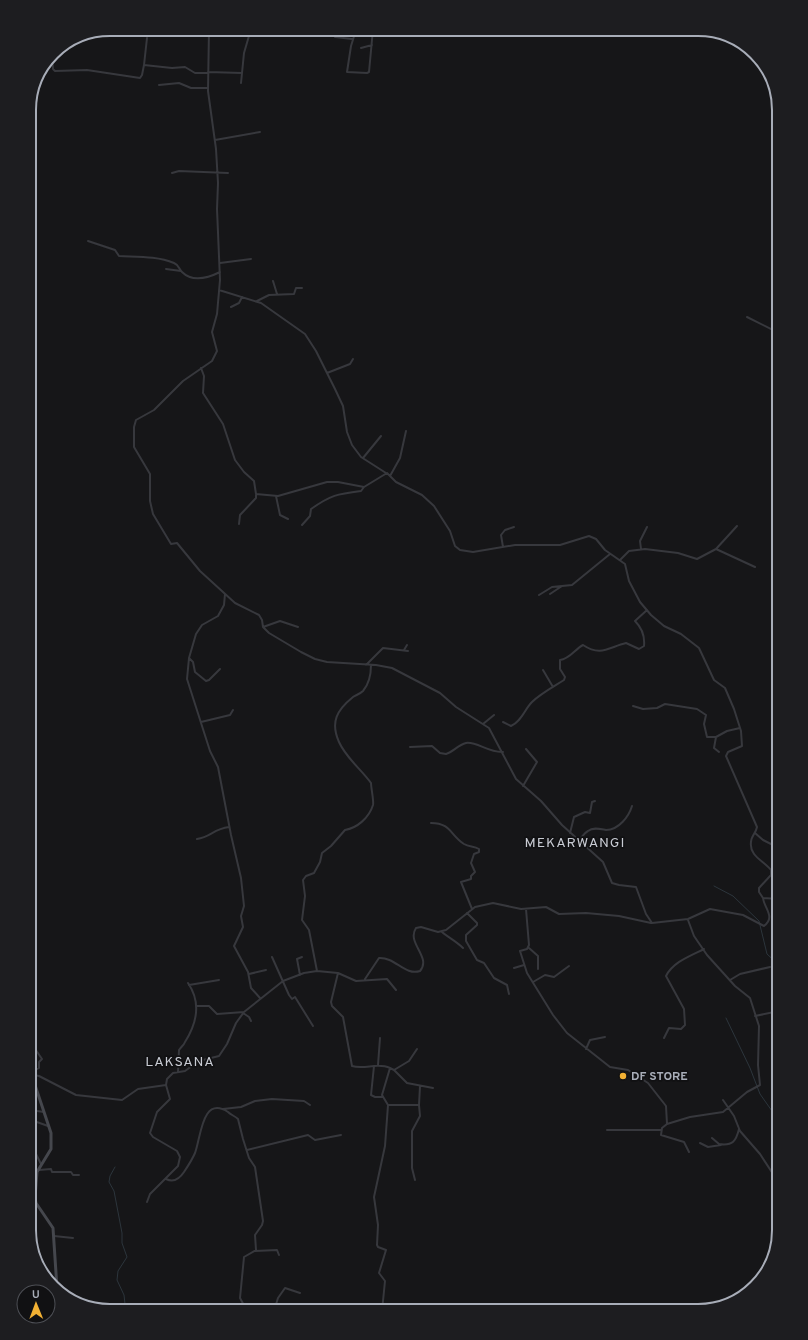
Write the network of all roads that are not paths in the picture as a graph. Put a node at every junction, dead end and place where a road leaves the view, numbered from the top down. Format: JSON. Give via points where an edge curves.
{"nodes":[{"id":1,"x":209,"y":36,"type":"edge"},
{"id":2,"x":249,"y":36,"type":"edge"},
{"id":3,"x":335,"y":36,"type":"edge"},
{"id":4,"x":353,"y":36,"type":"edge"},
{"id":5,"x":373,"y":36,"type":"edge"},
{"id":6,"x":147,"y":38,"type":"dead end"},
{"id":7,"x":352,"y":39,"type":"junction"},
{"id":8,"x":372,"y":45,"type":"junction"},
{"id":9,"x":361,"y":48,"type":"dead end"},
{"id":10,"x":53,"y":63,"type":"edge"},
{"id":11,"x":144,"y":65,"type":"junction"},
{"id":12,"x":208,"y":72,"type":"junction"},
{"id":13,"x":242,"y":73,"type":"junction"},
{"id":14,"x":241,"y":83,"type":"dead end"},
{"id":15,"x":159,"y":86,"type":"dead end"},
{"id":16,"x":208,"y":88,"type":"junction"},
{"id":17,"x":260,"y":132,"type":"dead end"},
{"id":18,"x":215,"y":140,"type":"junction"},
{"id":19,"x":217,"y":171,"type":"junction"},
{"id":20,"x":228,"y":172,"type":"dead end"},
{"id":21,"x":172,"y":173,"type":"dead end"},
{"id":22,"x":88,"y":241,"type":"dead end"},
{"id":23,"x":251,"y":260,"type":"dead end"},
{"id":24,"x":220,"y":263,"type":"junction"},
{"id":25,"x":166,"y":269,"type":"dead end"},
{"id":26,"x":181,"y":271,"type":"junction"},
{"id":27,"x":220,"y":272,"type":"junction"},
{"id":28,"x":273,"y":281,"type":"dead end"},
{"id":29,"x":302,"y":288,"type":"dead end"},
{"id":30,"x":219,"y":290,"type":"junction"},
{"id":31,"x":277,"y":294,"type":"junction"},
{"id":32,"x":242,"y":297,"type":"junction"},
{"id":33,"x":256,"y":301,"type":"junction"},
{"id":34,"x":231,"y":307,"type":"dead end"},
{"id":35,"x":747,"y":317,"type":"dead end"},
{"id":36,"x":772,"y":330,"type":"edge"},
{"id":37,"x":353,"y":359,"type":"dead end"},
{"id":38,"x":201,"y":368,"type":"junction"},
{"id":39,"x":326,"y":373,"type":"junction"},
{"id":40,"x":406,"y":431,"type":"dead end"},
{"id":41,"x":381,"y":436,"type":"dead end"},
{"id":42,"x":363,"y":458,"type":"junction"},
{"id":43,"x":387,"y":473,"type":"junction"},
{"id":44,"x":390,"y":476,"type":"junction"},
{"id":45,"x":364,"y":487,"type":"junction"},
{"id":46,"x":256,"y":494,"type":"junction"},
{"id":47,"x":276,"y":496,"type":"junction"},
{"id":48,"x":288,"y":519,"type":"dead end"},
{"id":49,"x":239,"y":524,"type":"dead end"},
{"id":50,"x":302,"y":525,"type":"dead end"},
{"id":51,"x":737,"y":526,"type":"dead end"},
{"id":52,"x":514,"y":527,"type":"dead end"},
{"id":53,"x":647,"y":527,"type":"dead end"},
{"id":54,"x":503,"y":547,"type":"junction"},
{"id":55,"x":641,"y":549,"type":"junction"},
{"id":56,"x":716,"y":549,"type":"junction"},
{"id":57,"x":610,"y":554,"type":"junction"},
{"id":58,"x":620,"y":560,"type":"junction"},
{"id":59,"x":755,"y":567,"type":"dead end"},
{"id":60,"x":562,"y":586,"type":"junction"},
{"id":61,"x":226,"y":594,"type":"junction"},
{"id":62,"x":550,"y":594,"type":"dead end"},
{"id":63,"x":539,"y":595,"type":"dead end"},
{"id":64,"x":646,"y":610,"type":"junction"},
{"id":65,"x":263,"y":627,"type":"junction"},
{"id":66,"x":298,"y":627,"type":"dead end"},
{"id":67,"x":407,"y":645,"type":"dead end"},
{"id":68,"x":404,"y":650,"type":"junction"},
{"id":69,"x":408,"y":651,"type":"dead end"},
{"id":70,"x":189,"y":658,"type":"junction"},
{"id":71,"x":366,"y":665,"type":"junction"},
{"id":72,"x":371,"y":665,"type":"junction"},
{"id":73,"x":220,"y":669,"type":"dead end"},
{"id":74,"x":543,"y":670,"type":"dead end"},
{"id":75,"x":553,"y":687,"type":"junction"},
{"id":76,"x":632,"y":706,"type":"dead end"},
{"id":77,"x":233,"y":710,"type":"dead end"},
{"id":78,"x":494,"y":715,"type":"dead end"},
{"id":79,"x":201,"y":722,"type":"junction"},
{"id":80,"x":503,"y":722,"type":"dead end"},
{"id":81,"x":483,"y":724,"type":"junction"},
{"id":82,"x":740,"y":728,"type":"junction"},
{"id":83,"x":716,"y":737,"type":"junction"},
{"id":84,"x":410,"y":747,"type":"dead end"},
{"id":85,"x":526,"y":749,"type":"dead end"},
{"id":86,"x":503,"y":752,"type":"junction"},
{"id":87,"x":719,"y":752,"type":"dead end"},
{"id":88,"x":523,"y":786,"type":"junction"},
{"id":89,"x":595,"y":801,"type":"dead end"},
{"id":90,"x":632,"y":806,"type":"dead end"},
{"id":91,"x":431,"y":823,"type":"dead end"},
{"id":92,"x":229,"y":827,"type":"junction"},
{"id":93,"x":755,"y":832,"type":"junction"},
{"id":94,"x":570,"y":833,"type":"junction"},
{"id":95,"x":197,"y":839,"type":"dead end"},
{"id":96,"x":579,"y":840,"type":"junction"},
{"id":97,"x":772,"y":844,"type":"edge"},
{"id":98,"x":772,"y":897,"type":"edge"},
{"id":99,"x":763,"y":898,"type":"junction"},
{"id":100,"x":472,"y":909,"type":"junction"},
{"id":101,"x":526,"y":909,"type":"junction"},
{"id":102,"x":467,"y":913,"type":"junction"},
{"id":103,"x":688,"y":919,"type":"junction"},
{"id":104,"x":652,"y":923,"type":"junction"},
{"id":105,"x":442,"y":931,"type":"junction"},
{"id":106,"x":463,"y":948,"type":"dead end"},
{"id":107,"x":529,"y":948,"type":"junction"},
{"id":108,"x":704,"y":949,"type":"junction"},
{"id":109,"x":272,"y":957,"type":"dead end"},
{"id":110,"x":302,"y":957,"type":"dead end"},
{"id":111,"x":524,"y":965,"type":"junction"},
{"id":112,"x":569,"y":966,"type":"dead end"},
{"id":113,"x":770,"y":966,"type":"dead end"},
{"id":114,"x":514,"y":968,"type":"dead end"},
{"id":115,"x":538,"y":969,"type":"dead end"},
{"id":116,"x":266,"y":970,"type":"dead end"},
{"id":117,"x":317,"y":971,"type":"junction"},
{"id":118,"x":338,"y":973,"type":"junction"},
{"id":119,"x":249,"y":974,"type":"junction"},
{"id":120,"x":300,"y":975,"type":"junction"},
{"id":121,"x":365,"y":979,"type":"junction"},
{"id":122,"x":219,"y":980,"type":"dead end"},
{"id":123,"x":730,"y":980,"type":"junction"},
{"id":124,"x":283,"y":981,"type":"junction"},
{"id":125,"x":533,"y":982,"type":"junction"},
{"id":126,"x":396,"y":990,"type":"dead end"},
{"id":127,"x":509,"y":994,"type":"dead end"},
{"id":128,"x":260,"y":998,"type":"junction"},
{"id":129,"x":197,"y":1006,"type":"junction"},
{"id":130,"x":243,"y":1012,"type":"junction"},
{"id":131,"x":772,"y":1012,"type":"edge"},
{"id":132,"x":755,"y":1016,"type":"junction"},
{"id":133,"x":251,"y":1021,"type":"dead end"},
{"id":134,"x":313,"y":1026,"type":"dead end"},
{"id":135,"x":380,"y":1038,"type":"dead end"},
{"id":136,"x":605,"y":1038,"type":"dead end"},
{"id":137,"x":664,"y":1038,"type":"dead end"},
{"id":138,"x":417,"y":1049,"type":"dead end"},
{"id":139,"x":586,"y":1050,"type":"junction"},
{"id":140,"x":36,"y":1051,"type":"edge"},
{"id":141,"x":378,"y":1065,"type":"junction"},
{"id":142,"x":374,"y":1066,"type":"junction"},
{"id":143,"x":390,"y":1068,"type":"junction"},
{"id":144,"x":36,"y":1070,"type":"edge"},
{"id":145,"x":394,"y":1070,"type":"junction"},
{"id":146,"x":178,"y":1072,"type":"junction"},
{"id":147,"x":36,"y":1075,"type":"edge"},
{"id":148,"x":166,"y":1086,"type":"junction"},
{"id":149,"x":420,"y":1086,"type":"junction"},
{"id":150,"x":433,"y":1088,"type":"dead end"},
{"id":151,"x":36,"y":1092,"type":"edge"},
{"id":152,"x":382,"y":1097,"type":"junction"},
{"id":153,"x":723,"y":1100,"type":"dead end"},
{"id":154,"x":310,"y":1105,"type":"dead end"},
{"id":155,"x":388,"y":1105,"type":"junction"},
{"id":156,"x":419,"y":1105,"type":"junction"},
{"id":157,"x":729,"y":1108,"type":"junction"},
{"id":158,"x":223,"y":1109,"type":"junction"},
{"id":159,"x":36,"y":1111,"type":"edge"},
{"id":160,"x":44,"y":1112,"type":"junction"},
{"id":161,"x":36,"y":1122,"type":"edge"},
{"id":162,"x":668,"y":1124,"type":"junction"},
{"id":163,"x":49,"y":1127,"type":"junction"},
{"id":164,"x":739,"y":1129,"type":"junction"},
{"id":165,"x":607,"y":1130,"type":"dead end"},
{"id":166,"x":661,"y":1130,"type":"junction"},
{"id":167,"x":340,"y":1135,"type":"dead end"},
{"id":168,"x":712,"y":1138,"type":"dead end"},
{"id":169,"x":700,"y":1143,"type":"dead end"},
{"id":170,"x":722,"y":1145,"type":"junction"},
{"id":171,"x":247,"y":1150,"type":"junction"},
{"id":172,"x":689,"y":1152,"type":"dead end"},
{"id":173,"x":36,"y":1154,"type":"edge"},
{"id":174,"x":41,"y":1164,"type":"junction"},
{"id":175,"x":37,"y":1170,"type":"junction"},
{"id":176,"x":772,"y":1172,"type":"edge"},
{"id":177,"x":79,"y":1175,"type":"dead end"},
{"id":178,"x":166,"y":1179,"type":"junction"},
{"id":179,"x":36,"y":1180,"type":"edge"},
{"id":180,"x":415,"y":1180,"type":"dead end"},
{"id":181,"x":147,"y":1202,"type":"dead end"},
{"id":182,"x":36,"y":1204,"type":"edge"},
{"id":183,"x":53,"y":1236,"type":"junction"},
{"id":184,"x":73,"y":1238,"type":"dead end"},
{"id":185,"x":255,"y":1251,"type":"junction"},
{"id":186,"x":279,"y":1255,"type":"dead end"},
{"id":187,"x":56,"y":1282,"type":"edge"},
{"id":188,"x":300,"y":1293,"type":"dead end"},
{"id":189,"x":243,"y":1304,"type":"edge"},
{"id":190,"x":276,"y":1304,"type":"edge"},
{"id":191,"x":383,"y":1304,"type":"edge"}],
"edges":[{"from":1,"to":12,"type":"street"},
{"from":2,"to":13,"type":"street"},
{"from":3,"to":7,"type":"street"},
{"from":4,"to":7,"type":"street"},
{"from":5,"to":8,"type":"street"},
{"from":6,"to":11,"type":"street"},
{"from":7,"to":8,"type":"street","via":[[347,72],[369,73]]},
{"from":8,"to":9,"type":"street"},
{"from":10,"to":11,"type":"street","via":[[55,71],[87,70],[140,78]]},
{"from":11,"to":12,"type":"street","via":[[185,67],[195,72]]},
{"from":12,"to":13,"type":"street"},
{"from":12,"to":16,"type":"street"},
{"from":13,"to":14,"type":"street"},
{"from":15,"to":16,"type":"street","via":[[179,83],[191,88]]},
{"from":16,"to":18,"type":"street"},
{"from":17,"to":18,"type":"street"},
{"from":18,"to":19,"type":"street"},
{"from":19,"to":20,"type":"street"},
{"from":19,"to":21,"type":"street"},
{"from":19,"to":24,"type":"street"},
{"from":22,"to":26,"type":"street","via":[[115,250],[119,256],[153,258],[174,263]]},
{"from":23,"to":24,"type":"street"},
{"from":24,"to":27,"type":"street"},
{"from":25,"to":26,"type":"street"},
{"from":26,"to":27,"type":"street","via":[[197,278]]},
{"from":27,"to":30,"type":"street"},
{"from":28,"to":31,"type":"street"},
{"from":29,"to":31,"type":"street","via":[[296,288],[294,294]]},
{"from":30,"to":32,"type":"street"},
{"from":30,"to":38,"type":"street","via":[[212,332],[217,351],[212,361]]},
{"from":31,"to":33,"type":"street"},
{"from":32,"to":33,"type":"street"},
{"from":32,"to":34,"type":"street"},
{"from":33,"to":39,"type":"street","via":[[305,334]]},
{"from":35,"to":36,"type":"street"},
{"from":37,"to":39,"type":"street","via":[[350,364]]},
{"from":38,"to":46,"type":"street","via":[[204,376],[203,393],[222,424],[235,460],[254,481]]},
{"from":38,"to":61,"type":"street","via":[[177,386],[154,410],[135,421],[134,448],[150,474],[150,505],[160,528],[171,544],[177,543],[197,567]]},
{"from":39,"to":42,"type":"street","via":[[343,406],[352,445]]},
{"from":40,"to":44,"type":"street","via":[[400,458]]},
{"from":41,"to":42,"type":"street"},
{"from":42,"to":43,"type":"street"},
{"from":43,"to":44,"type":"street"},
{"from":43,"to":45,"type":"street"},
{"from":44,"to":54,"type":"street","via":[[396,482],[422,495],[434,506],[450,531],[455,546],[460,550],[473,552]]},
{"from":45,"to":47,"type":"street","via":[[327,482]]},
{"from":45,"to":50,"type":"street","via":[[361,491],[341,493],[323,501],[311,509],[310,516]]},
{"from":46,"to":47,"type":"street"},
{"from":46,"to":49,"type":"street","via":[[256,498],[240,515]]},
{"from":47,"to":48,"type":"street","via":[[280,515]]},
{"from":51,"to":56,"type":"street"},
{"from":52,"to":54,"type":"street","via":[[501,535]]},
{"from":53,"to":55,"type":"street","via":[[640,541]]},
{"from":54,"to":57,"type":"street","via":[[560,545],[589,536],[596,539]]},
{"from":55,"to":56,"type":"street","via":[[678,553],[697,559]]},
{"from":55,"to":58,"type":"street","via":[[629,551]]},
{"from":56,"to":59,"type":"street"},
{"from":57,"to":58,"type":"street"},
{"from":57,"to":60,"type":"street","via":[[572,585]]},
{"from":58,"to":64,"type":"street","via":[[625,564],[629,581]]},
{"from":60,"to":62,"type":"street"},
{"from":60,"to":63,"type":"street","via":[[552,587]]},
{"from":61,"to":65,"type":"street","via":[[235,603],[259,615]]},
{"from":61,"to":70,"type":"street","via":[[218,616],[204,623],[196,634]]},
{"from":64,"to":75,"type":"street","via":[[635,621],[640,625],[645,638],[644,646],[639,649],[626,643],[607,651],[600,651],[580,646],[560,660],[560,669],[565,677]]},
{"from":64,"to":82,"type":"street","via":[[664,626],[681,634],[699,648],[714,680],[725,688]]},
{"from":65,"to":66,"type":"street","via":[[280,621]]},
{"from":65,"to":71,"type":"street","via":[[315,660]]},
{"from":67,"to":68,"type":"street"},
{"from":68,"to":69,"type":"street"},
{"from":68,"to":71,"type":"street","via":[[383,648]]},
{"from":70,"to":73,"type":"street","via":[[193,662],[195,672],[206,681]]},
{"from":70,"to":79,"type":"street","via":[[188,685]]},
{"from":71,"to":72,"type":"street"},
{"from":72,"to":81,"type":"street","via":[[388,666],[430,687]]},
{"from":72,"to":117,"type":"street","via":[[364,690],[350,700],[336,715],[334,721],[340,745],[370,782],[373,804],[363,821],[345,830],[322,853],[314,873],[304,878],[302,920],[309,930]]},
{"from":74,"to":75,"type":"street"},
{"from":75,"to":80,"type":"street","via":[[532,702],[514,725],[510,726]]},
{"from":76,"to":83,"type":"street","via":[[643,709],[657,708],[665,704],[700,710],[706,715],[706,737]]},
{"from":77,"to":79,"type":"street","via":[[230,715]]},
{"from":78,"to":81,"type":"street"},
{"from":79,"to":92,"type":"street","via":[[218,767]]},
{"from":81,"to":86,"type":"street","via":[[489,728]]},
{"from":82,"to":83,"type":"street","via":[[726,731]]},
{"from":82,"to":93,"type":"street","via":[[742,746],[727,753],[726,756],[752,812],[757,827]]},
{"from":83,"to":87,"type":"street","via":[[714,748]]},
{"from":84,"to":86,"type":"street","via":[[432,746],[446,754],[471,742],[496,752]]},
{"from":85,"to":88,"type":"street","via":[[537,762]]},
{"from":86,"to":88,"type":"street"},
{"from":88,"to":94,"type":"street","via":[[541,801]]},
{"from":89,"to":94,"type":"street","via":[[590,805],[590,813],[585,812],[574,817]]},
{"from":90,"to":96,"type":"street","via":[[625,820],[617,826],[608,830],[591,829]]},
{"from":91,"to":100,"type":"street","via":[[442,824],[453,831],[464,844],[479,849],[471,862],[475,872],[471,879],[461,882]]},
{"from":92,"to":95,"type":"street","via":[[218,829],[207,838]]},
{"from":92,"to":119,"type":"street","via":[[241,878],[244,906],[241,916],[244,927],[234,946]]},
{"from":93,"to":97,"type":"street"},
{"from":93,"to":99,"type":"street","via":[[751,850],[769,867],[771,873],[759,888]]},
{"from":94,"to":96,"type":"street"},
{"from":96,"to":104,"type":"street","via":[[603,862],[612,883],[636,887]]},
{"from":98,"to":99,"type":"street"},
{"from":99,"to":103,"type":"street","via":[[770,917],[763,926],[743,915],[710,909]]},
{"from":100,"to":101,"type":"street","via":[[478,905],[493,903]]},
{"from":100,"to":102,"type":"street"},
{"from":101,"to":104,"type":"street","via":[[546,907],[559,914],[576,912],[607,915]]},
{"from":101,"to":107,"type":"street"},
{"from":102,"to":105,"type":"street","via":[[450,928]]},
{"from":102,"to":127,"type":"street","via":[[477,925],[466,935],[466,942],[477,960],[484,963],[494,978],[506,985]]},
{"from":103,"to":104,"type":"street"},
{"from":103,"to":108,"type":"street","via":[[694,936]]},
{"from":105,"to":106,"type":"street"},
{"from":105,"to":121,"type":"street","via":[[421,927],[415,930],[414,942],[421,952],[422,960],[420,971],[415,973],[393,961],[379,958]]},
{"from":107,"to":111,"type":"street","via":[[520,951]]},
{"from":107,"to":115,"type":"street","via":[[538,956]]},
{"from":108,"to":123,"type":"street"},
{"from":108,"to":137,"type":"street","via":[[669,969],[666,976],[684,1011],[685,1025],[681,1029],[669,1028]]},
{"from":109,"to":124,"type":"street"},
{"from":110,"to":120,"type":"street","via":[[297,959]]},
{"from":111,"to":114,"type":"street"},
{"from":111,"to":125,"type":"street"},
{"from":112,"to":125,"type":"street","via":[[554,977],[545,975]]},
{"from":113,"to":123,"type":"street","via":[[740,974]]},
{"from":116,"to":119,"type":"street"},
{"from":117,"to":118,"type":"street"},
{"from":117,"to":120,"type":"street"},
{"from":118,"to":121,"type":"street","via":[[356,981]]},
{"from":118,"to":142,"type":"street","via":[[331,1002],[343,1017],[352,1066]]},
{"from":119,"to":128,"type":"street","via":[[251,988]]},
{"from":120,"to":124,"type":"street"},
{"from":121,"to":126,"type":"street","via":[[387,979]]},
{"from":122,"to":129,"type":"street","via":[[189,984],[193,989]]},
{"from":123,"to":132,"type":"street","via":[[750,998]]},
{"from":124,"to":128,"type":"street"},
{"from":124,"to":134,"type":"street","via":[[291,998],[295,997]]},
{"from":125,"to":139,"type":"street","via":[[567,1033]]},
{"from":128,"to":130,"type":"street"},
{"from":129,"to":130,"type":"street","via":[[209,1006],[217,1014]]},
{"from":129,"to":146,"type":"street","via":[[193,1025],[179,1050]]},
{"from":130,"to":133,"type":"street"},
{"from":130,"to":146,"type":"street","via":[[221,1055],[199,1061]]},
{"from":131,"to":132,"type":"street"},
{"from":132,"to":157,"type":"street","via":[[759,1026],[760,1085]]},
{"from":135,"to":141,"type":"street"},
{"from":136,"to":139,"type":"street","via":[[590,1040]]},
{"from":138,"to":145,"type":"street","via":[[409,1061]]},
{"from":139,"to":162,"type":"street","via":[[610,1067],[628,1070],[648,1083],[666,1106]]},
{"from":140,"to":144,"type":"street","via":[[42,1060]]},
{"from":141,"to":142,"type":"street"},
{"from":141,"to":143,"type":"street"},
{"from":142,"to":152,"type":"street","via":[[371,1095]]},
{"from":143,"to":145,"type":"street"},
{"from":143,"to":152,"type":"street"},
{"from":145,"to":149,"type":"street","via":[[407,1083]]},
{"from":146,"to":148,"type":"street","via":[[170,1075]]},
{"from":147,"to":148,"type":"street","via":[[72,1094],[118,1101],[138,1090]]},
{"from":148,"to":178,"type":"street","via":[[170,1099],[157,1112],[150,1133],[173,1147],[179,1154],[178,1166]]},
{"from":149,"to":150,"type":"street"},
{"from":149,"to":156,"type":"street"},
{"from":151,"to":160,"type":"main road"},
{"from":152,"to":155,"type":"street"},
{"from":153,"to":157,"type":"street"},
{"from":154,"to":158,"type":"street","via":[[304,1101],[272,1099]]},
{"from":155,"to":156,"type":"street"},
{"from":155,"to":191,"type":"street","via":[[385,1146],[374,1197],[378,1225],[377,1245],[386,1250],[379,1273],[385,1281]]},
{"from":156,"to":180,"type":"street","via":[[420,1116],[412,1131],[412,1168]]},
{"from":157,"to":162,"type":"street","via":[[719,1114],[690,1117]]},
{"from":157,"to":164,"type":"street"},
{"from":158,"to":171,"type":"street","via":[[238,1119]]},
{"from":158,"to":178,"type":"street","via":[[215,1108],[206,1115],[195,1152],[180,1177],[174,1180]]},
{"from":159,"to":160,"type":"street"},
{"from":160,"to":163,"type":"main road"},
{"from":161,"to":163,"type":"street"},
{"from":162,"to":166,"type":"street"},
{"from":163,"to":174,"type":"main road","via":[[52,1144]]},
{"from":164,"to":170,"type":"street","via":[[736,1140]]},
{"from":164,"to":176,"type":"street"},
{"from":165,"to":166,"type":"street"},
{"from":166,"to":172,"type":"street","via":[[663,1136],[684,1142]]},
{"from":167,"to":171,"type":"street","via":[[315,1140],[308,1135]]},
{"from":168,"to":170,"type":"street"},
{"from":169,"to":170,"type":"street","via":[[708,1147]]},
{"from":171,"to":185,"type":"street","via":[[255,1167],[263,1221],[255,1235]]},
{"from":173,"to":174,"type":"street"},
{"from":174,"to":175,"type":"main road"},
{"from":175,"to":177,"type":"street","via":[[51,1169],[52,1172],[64,1171]]},
{"from":175,"to":179,"type":"main road"},
{"from":178,"to":181,"type":"street","via":[[150,1194]]},
{"from":182,"to":183,"type":"main road","via":[[52,1225]]},
{"from":183,"to":184,"type":"street"},
{"from":183,"to":187,"type":"main road"},
{"from":185,"to":186,"type":"street","via":[[277,1250]]},
{"from":185,"to":189,"type":"street","via":[[245,1255],[240,1298]]},
{"from":188,"to":190,"type":"street","via":[[285,1288]]}]}
